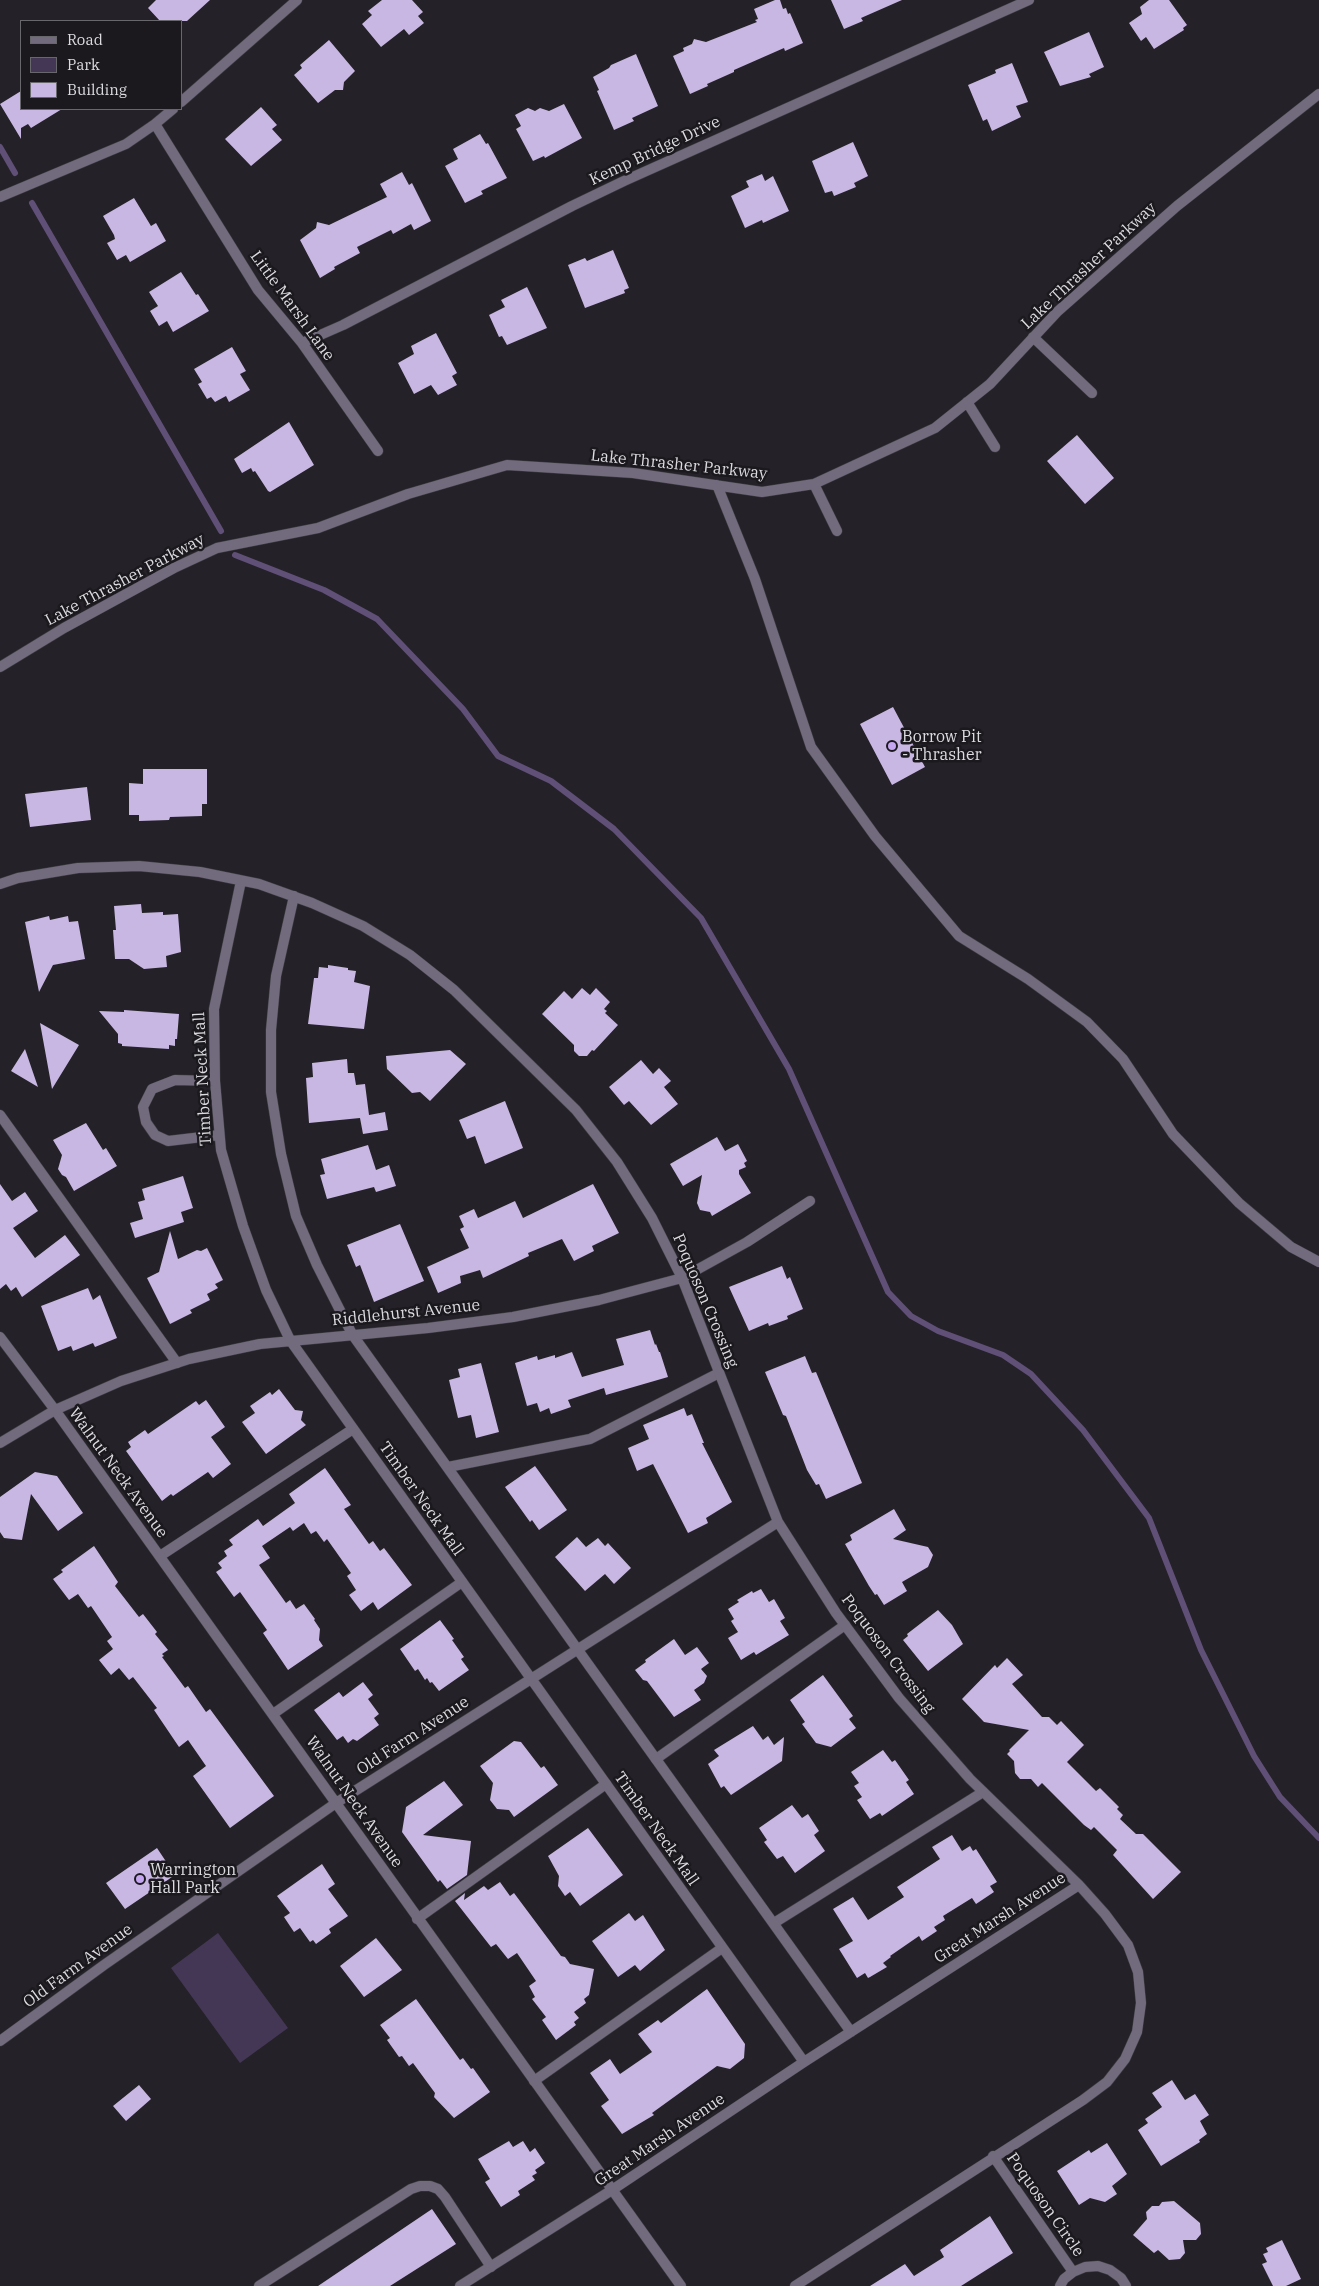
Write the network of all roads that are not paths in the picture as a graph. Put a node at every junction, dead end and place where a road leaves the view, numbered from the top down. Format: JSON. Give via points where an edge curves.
{"nodes":[{"id":1,"x":297,"y":0,"type":"edge"},
{"id":2,"x":1029,"y":0,"type":"edge"},
{"id":3,"x":1319,"y":94,"type":"edge"},
{"id":4,"x":182,"y":101,"type":"edge"},
{"id":5,"x":172,"y":110,"type":"edge"},
{"id":6,"x":155,"y":124,"type":"junction"},
{"id":7,"x":0,"y":197,"type":"edge"},
{"id":8,"x":1033,"y":337,"type":"junction"},
{"id":9,"x":302,"y":344,"type":"junction"},
{"id":10,"x":1092,"y":393,"type":"dead end"},
{"id":11,"x":967,"y":402,"type":"junction"},
{"id":12,"x":994,"y":447,"type":"dead end"},
{"id":13,"x":378,"y":451,"type":"dead end"},
{"id":14,"x":814,"y":484,"type":"junction"},
{"id":15,"x":717,"y":485,"type":"junction"},
{"id":16,"x":837,"y":531,"type":"dead end"},
{"id":17,"x":0,"y":667,"type":"edge"},
{"id":18,"x":241,"y":880,"type":"junction"},
{"id":19,"x":0,"y":884,"type":"edge"},
{"id":20,"x":294,"y":896,"type":"junction"},
{"id":21,"x":215,"y":1081,"type":"junction"},
{"id":22,"x":0,"y":1115,"type":"edge"},
{"id":23,"x":220,"y":1135,"type":"junction"},
{"id":24,"x":810,"y":1201,"type":"dead end"},
{"id":25,"x":1319,"y":1262,"type":"edge"},
{"id":26,"x":682,"y":1278,"type":"junction"},
{"id":27,"x":352,"y":1334,"type":"junction"},
{"id":28,"x":0,"y":1337,"type":"edge"},
{"id":29,"x":290,"y":1340,"type":"junction"},
{"id":30,"x":177,"y":1363,"type":"junction"},
{"id":31,"x":719,"y":1372,"type":"junction"},
{"id":32,"x":55,"y":1410,"type":"junction"},
{"id":33,"x":353,"y":1429,"type":"junction"},
{"id":34,"x":0,"y":1443,"type":"edge"},
{"id":35,"x":448,"y":1468,"type":"junction"},
{"id":36,"x":778,"y":1522,"type":"junction"},
{"id":37,"x":160,"y":1556,"type":"junction"},
{"id":38,"x":462,"y":1582,"type":"junction"},
{"id":39,"x":845,"y":1625,"type":"junction"},
{"id":40,"x":577,"y":1649,"type":"junction"},
{"id":41,"x":531,"y":1679,"type":"junction"},
{"id":42,"x":273,"y":1714,"type":"junction"},
{"id":43,"x":656,"y":1759,"type":"junction"},
{"id":44,"x":606,"y":1784,"type":"junction"},
{"id":45,"x":983,"y":1792,"type":"junction"},
{"id":46,"x":336,"y":1803,"type":"junction"},
{"id":47,"x":1079,"y":1885,"type":"junction"},
{"id":48,"x":417,"y":1919,"type":"junction"},
{"id":49,"x":774,"y":1923,"type":"junction"},
{"id":50,"x":722,"y":1948,"type":"junction"},
{"id":51,"x":851,"y":2032,"type":"junction"},
{"id":52,"x":0,"y":2041,"type":"edge"},
{"id":53,"x":804,"y":2062,"type":"junction"},
{"id":54,"x":534,"y":2081,"type":"junction"},
{"id":55,"x":993,"y":2156,"type":"junction"},
{"id":56,"x":612,"y":2190,"type":"junction"},
{"id":57,"x":490,"y":2267,"type":"junction"},
{"id":58,"x":1073,"y":2272,"type":"junction"},
{"id":59,"x":259,"y":2286,"type":"edge"},
{"id":60,"x":460,"y":2286,"type":"edge"},
{"id":61,"x":681,"y":2286,"type":"edge"},
{"id":62,"x":795,"y":2286,"type":"edge"},
{"id":63,"x":1060,"y":2286,"type":"edge"},
{"id":64,"x":1126,"y":2286,"type":"edge"}],
"edges":[{"from":1,"to":4,"type":"street"},
{"from":2,"to":9,"type":"street","name":"Kemp Bridge Drive","via":[[606,189]]},
{"from":3,"to":8,"type":"street","name":"Lake Thrasher Parkway","via":[[1177,206]]},
{"from":5,"to":6,"type":"street"},
{"from":6,"to":7,"type":"street","via":[[126,144]]},
{"from":6,"to":9,"type":"street","name":"Little Marsh Lane","via":[[258,290]]},
{"from":8,"to":10,"type":"street"},
{"from":8,"to":11,"type":"street","name":"Lake Thrasher Parkway","via":[[990,384]]},
{"from":9,"to":13,"type":"street","name":"Little Marsh Lane"},
{"from":11,"to":12,"type":"street"},
{"from":11,"to":14,"type":"street","name":"Lake Thrasher Parkway","via":[[935,428]]},
{"from":14,"to":15,"type":"street","name":"Lake Thrasher Parkway","via":[[762,492]]},
{"from":14,"to":16,"type":"street"},
{"from":15,"to":17,"type":"street","name":"Lake Thrasher Parkway","via":[[633,473],[507,464],[408,494],[318,528],[217,548],[72,623]]},
{"from":15,"to":25,"type":"street","via":[[754,579],[811,747],[875,836],[960,936],[1028,979],[1087,1022],[1123,1059],[1173,1134],[1239,1203],[1291,1247]]},
{"from":18,"to":19,"type":"street","name":"Poquoson Crossing","via":[[139,866],[78,868]]},
{"from":18,"to":20,"type":"street","name":"Poquoson Crossing"},
{"from":18,"to":21,"type":"street","name":"Timber Neck Mall","via":[[214,1009]]},
{"from":20,"to":26,"type":"street","name":"Poquoson Crossing","via":[[363,926],[410,955],[454,990],[576,1110],[617,1162],[652,1218]]},
{"from":20,"to":27,"type":"street","via":[[276,976],[271,1030],[271,1092],[296,1216]]},
{"from":21,"to":23,"type":"street","name":"Timber Neck Mall"},
{"from":21,"to":23,"type":"street","via":[[176,1080],[152,1089],[143,1106],[146,1122],[155,1135],[168,1141]]},
{"from":22,"to":30,"type":"street"},
{"from":23,"to":29,"type":"street","name":"Timber Neck Mall","via":[[221,1150],[243,1226],[266,1290]]},
{"from":24,"to":26,"type":"street","name":"Riddlehurst Avenue","via":[[747,1242]]},
{"from":26,"to":27,"type":"street","name":"Riddlehurst Avenue","via":[[599,1300],[513,1317]]},
{"from":26,"to":31,"type":"street","name":"Poquoson Crossing"},
{"from":27,"to":29,"type":"street","name":"Riddlehurst Avenue"},
{"from":27,"to":35,"type":"street"},
{"from":28,"to":32,"type":"street","name":"Walnut Neck Avenue"},
{"from":29,"to":30,"type":"street","name":"Riddlehurst Avenue"},
{"from":29,"to":33,"type":"street","name":"Timber Neck Mall"},
{"from":30,"to":32,"type":"street","name":"Riddlehurst Avenue"},
{"from":31,"to":35,"type":"street","via":[[590,1438]]},
{"from":31,"to":36,"type":"street","name":"Poquoson Crossing"},
{"from":32,"to":34,"type":"street","name":"Riddlehurst Avenue"},
{"from":32,"to":37,"type":"street","name":"Walnut Neck Avenue"},
{"from":33,"to":37,"type":"street"},
{"from":33,"to":38,"type":"street","name":"Timber Neck Mall"},
{"from":35,"to":40,"type":"street"},
{"from":36,"to":39,"type":"street","name":"Poquoson Crossing"},
{"from":36,"to":40,"type":"street","name":"Old Farm Avenue"},
{"from":37,"to":42,"type":"street","name":"Walnut Neck Avenue"},
{"from":38,"to":41,"type":"street","name":"Timber Neck Mall"},
{"from":38,"to":42,"type":"street"},
{"from":39,"to":43,"type":"street"},
{"from":39,"to":45,"type":"street","name":"Poquoson Crossing","via":[[899,1698]]},
{"from":40,"to":41,"type":"street","name":"Old Farm Avenue"},
{"from":40,"to":43,"type":"street"},
{"from":41,"to":44,"type":"street","name":"Timber Neck Mall"},
{"from":41,"to":46,"type":"street","name":"Old Farm Avenue"},
{"from":42,"to":46,"type":"street","name":"Walnut Neck Avenue"},
{"from":43,"to":49,"type":"street"},
{"from":44,"to":48,"type":"street"},
{"from":44,"to":50,"type":"street","name":"Timber Neck Mall"},
{"from":45,"to":47,"type":"street","name":"Poquoson Crossing"},
{"from":45,"to":49,"type":"street"},
{"from":46,"to":48,"type":"street","name":"Walnut Neck Avenue"},
{"from":46,"to":52,"type":"street","name":"Old Farm Avenue"},
{"from":47,"to":51,"type":"street","name":"Great Marsh Avenue"},
{"from":47,"to":55,"type":"street","name":"Great Marsh Avenue","via":[[1128,1945],[1138,1972],[1142,2003],[1137,2032],[1125,2059],[1107,2082]]},
{"from":48,"to":54,"type":"street","name":"Walnut Neck Avenue"},
{"from":49,"to":51,"type":"street"},
{"from":50,"to":53,"type":"street","name":"Timber Neck Mall"},
{"from":50,"to":54,"type":"street"},
{"from":51,"to":53,"type":"street","name":"Great Marsh Avenue"},
{"from":53,"to":56,"type":"street","name":"Great Marsh Avenue"},
{"from":54,"to":56,"type":"street","name":"Walnut Neck Avenue"},
{"from":55,"to":58,"type":"street","name":"Poquoson Circle"},
{"from":55,"to":62,"type":"street","name":"Great Marsh Avenue"},
{"from":56,"to":57,"type":"street","name":"Great Marsh Avenue"},
{"from":56,"to":61,"type":"street","name":"Walnut Neck Avenue"},
{"from":57,"to":59,"type":"street","via":[[445,2197],[438,2189],[420,2186]]},
{"from":57,"to":60,"type":"street","name":"Great Marsh Avenue"},
{"from":58,"to":63,"type":"street"},
{"from":58,"to":64,"type":"street","via":[[1098,2266],[1110,2270]]}]}
